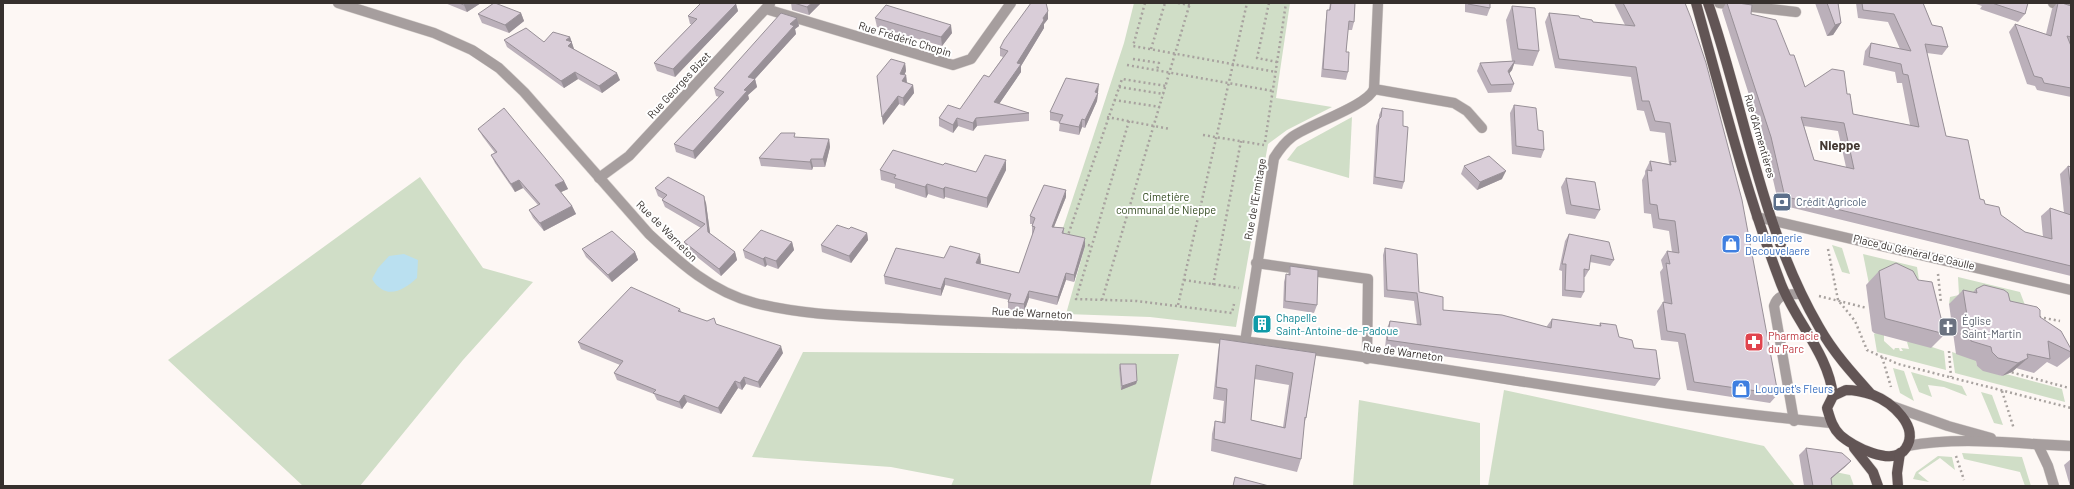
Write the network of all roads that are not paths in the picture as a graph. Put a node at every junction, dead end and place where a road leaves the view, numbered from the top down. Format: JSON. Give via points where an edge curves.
{"nodes":[{"id":1,"x":338,"y":3,"type":"edge"},
{"id":2,"x":1011,"y":3,"type":"edge"},
{"id":3,"x":1378,"y":3,"type":"edge"},
{"id":4,"x":1696,"y":3,"type":"edge"},
{"id":5,"x":1708,"y":3,"type":"edge"},
{"id":6,"x":1719,"y":3,"type":"edge"},
{"id":7,"x":2053,"y":3,"type":"edge"},
{"id":8,"x":769,"y":5,"type":"edge"},
{"id":9,"x":2071,"y":9,"type":"edge"},
{"id":10,"x":1796,"y":12,"type":"dead end"},
{"id":11,"x":1374,"y":89,"type":"junction"},
{"id":12,"x":1482,"y":128,"type":"dead end"},
{"id":13,"x":599,"y":178,"type":"junction"},
{"id":14,"x":1757,"y":217,"type":"junction"},
{"id":15,"x":1773,"y":220,"type":"junction"},
{"id":16,"x":1256,"y":263,"type":"junction"},
{"id":17,"x":2071,"y":290,"type":"edge"},
{"id":18,"x":1801,"y":294,"type":"junction"},
{"id":19,"x":1786,"y":295,"type":"junction"},
{"id":20,"x":1245,"y":342,"type":"junction"},
{"id":21,"x":1367,"y":359,"type":"junction"},
{"id":22,"x":1871,"y":394,"type":"junction"},
{"id":23,"x":1833,"y":396,"type":"junction"},
{"id":24,"x":1891,"y":406,"type":"junction"},
{"id":25,"x":1794,"y":421,"type":"junction"},
{"id":26,"x":1831,"y":423,"type":"junction"},
{"id":27,"x":2004,"y":441,"type":"junction"},
{"id":28,"x":1850,"y":443,"type":"junction"},
{"id":29,"x":2038,"y":445,"type":"junction"},
{"id":30,"x":2071,"y":446,"type":"edge"},
{"id":31,"x":1904,"y":450,"type":"junction"},
{"id":32,"x":1878,"y":486,"type":"edge"},
{"id":33,"x":1898,"y":486,"type":"edge"},
{"id":34,"x":2054,"y":486,"type":"edge"}],
"edges":[{"from":1,"to":13,"type":"street","name":"Rue de Warneton","via":[[434,33],[482,56],[518,85]]},
{"from":2,"to":8,"type":"street","name":"Rue Frédéric Chopin","via":[[971,59],[954,65]]},
{"from":3,"to":11,"type":"street"},
{"from":4,"to":14,"type":"main road"},
{"from":5,"to":15,"type":"main road","name":"Rue d'Armentières"},
{"from":6,"to":10,"type":"street"},
{"from":7,"to":9,"type":"street"},
{"from":8,"to":13,"type":"street","name":"Rue Georges Bizet","via":[[629,156]]},
{"from":11,"to":12,"type":"street","via":[[1447,101],[1467,111]]},
{"from":11,"to":16,"type":"street","name":"Rue de l'Ermitage","via":[[1367,98],[1295,135],[1276,153]]},
{"from":13,"to":20,"type":"street","name":"Rue de Warneton","via":[[649,234],[692,274],[717,289],[755,304],[808,312],[1129,330]]},
{"from":14,"to":15,"type":"street","name":"Place du Général de Gaulle"},
{"from":14,"to":19,"type":"main road"},
{"from":15,"to":17,"type":"street","name":"Place du Général de Gaulle"},
{"from":15,"to":18,"type":"main road","name":"Rue d'Armentières"},
{"from":16,"to":20,"type":"street","name":"Rue de l'Ermitage"},
{"from":16,"to":21,"type":"street","via":[[1368,279]]},
{"from":18,"to":19,"type":"street"},
{"from":18,"to":22,"type":"main road","name":"Rue d'Armentières","via":[[1825,338],[1851,373]]},
{"from":19,"to":23,"type":"main road","via":[[1826,368]]},
{"from":19,"to":25,"type":"street","via":[[1776,299],[1774,309]]},
{"from":20,"to":21,"type":"street","name":"Rue de Warneton"},
{"from":21,"to":25,"type":"street","name":"Rue de Warneton"},
{"from":22,"to":23,"type":"main road","via":[[1846,390]]},
{"from":22,"to":24,"type":"main road"},
{"from":23,"to":26,"type":"main road","via":[[1827,408]]},
{"from":24,"to":27,"type":"street","via":[[1948,426]]},
{"from":24,"to":31,"type":"main road","via":[[1907,424],[1910,438]]},
{"from":25,"to":26,"type":"street","name":"Rue de Warneton"},
{"from":26,"to":28,"type":"main road"},
{"from":27,"to":29,"type":"street"},
{"from":27,"to":31,"type":"street","via":[[1934,441]]},
{"from":28,"to":31,"type":"main road","via":[[1876,455],[1889,456]]},
{"from":28,"to":32,"type":"main road","via":[[1871,469]]},
{"from":29,"to":30,"type":"street"},
{"from":29,"to":34,"type":"street"},
{"from":31,"to":33,"type":"main road","via":[[1897,473]]}]}
